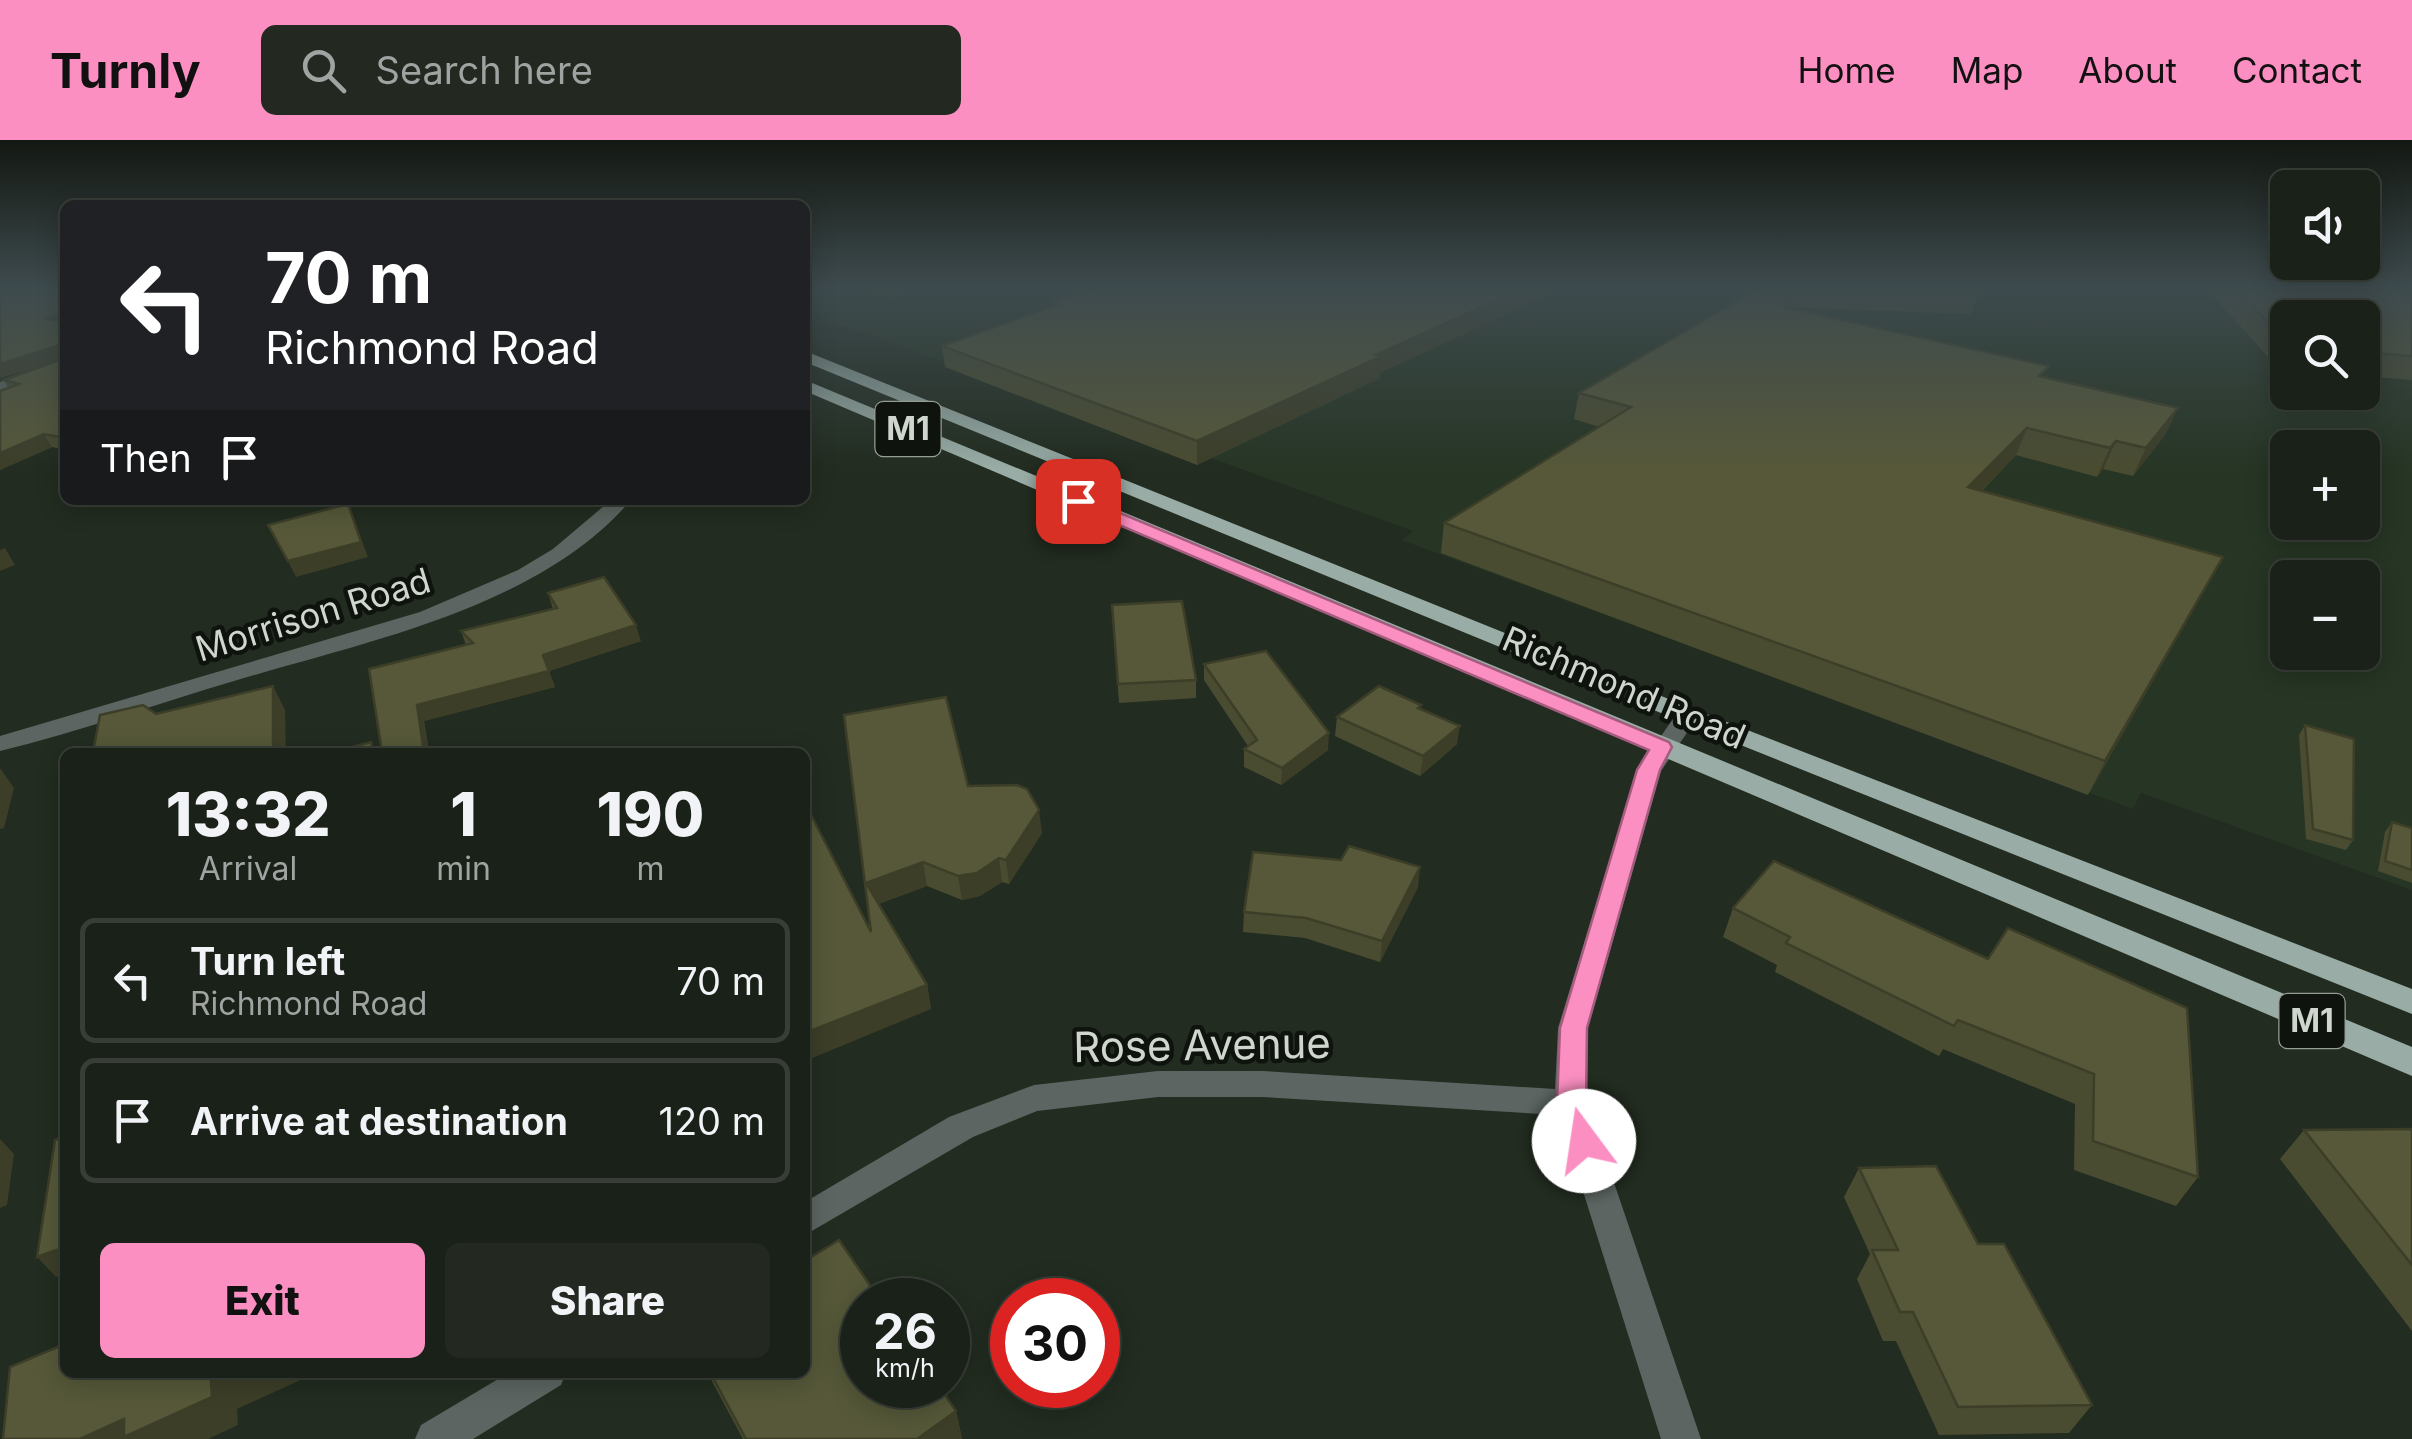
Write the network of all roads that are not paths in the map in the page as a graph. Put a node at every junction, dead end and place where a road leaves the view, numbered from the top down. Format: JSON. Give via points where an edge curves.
{"nodes":[{"id":1,"x":810,"y":358,"type":"edge"},
{"id":2,"x":60,"y":368,"type":"edge"},
{"id":3,"x":0,"y":387,"type":"edge"},
{"id":4,"x":810,"y":388,"type":"edge"},
{"id":5,"x":616,"y":505,"type":"edge"},
{"id":6,"x":1686,"y":715,"type":"junction"},
{"id":7,"x":0,"y":744,"type":"edge"},
{"id":8,"x":1661,"y":747,"type":"junction"},
{"id":9,"x":2412,"y":1002,"type":"edge"},
{"id":10,"x":2412,"y":1062,"type":"edge"},
{"id":11,"x":1572,"y":1104,"type":"junction"},
{"id":12,"x":810,"y":1217,"type":"edge"},
{"id":13,"x":537,"y":1378,"type":"edge"},
{"id":14,"x":435,"y":1439,"type":"edge"},
{"id":15,"x":1681,"y":1439,"type":"edge"}],
"edges":[{"from":1,"to":6,"type":"highway","name":"Richmond Road","number":"M1"},
{"from":2,"to":3,"type":"street"},
{"from":4,"to":8,"type":"highway","name":"Richmond Road","number":"M1"},
{"from":5,"to":7,"type":"street","name":"Morrison Road","via":[[560,552],[478,596]]},
{"from":6,"to":8,"type":"street"},
{"from":6,"to":9,"type":"highway","name":"Richmond Road","number":"M1"},
{"from":8,"to":10,"type":"highway","name":"Richmond Road","number":"M1"},
{"from":8,"to":11,"type":"street","via":[[1648,770],[1574,1028]]},
{"from":11,"to":12,"type":"street","name":"Rose Avenue","via":[[1262,1084],[1158,1084],[1034,1098],[961,1127]]},
{"from":11,"to":15,"type":"street"},
{"from":13,"to":14,"type":"street"}]}
